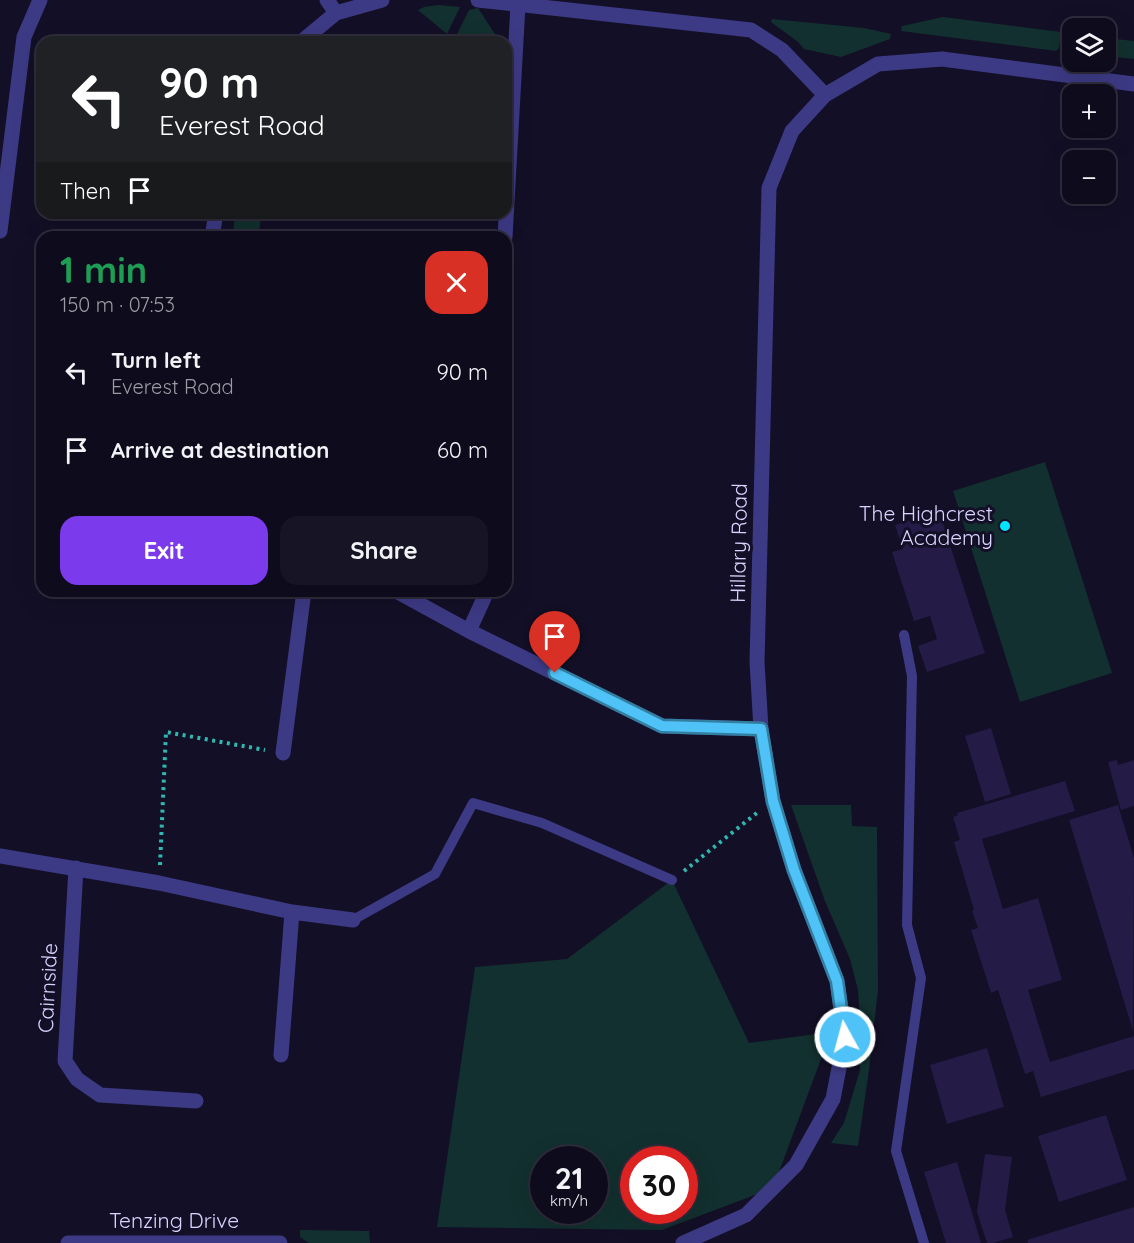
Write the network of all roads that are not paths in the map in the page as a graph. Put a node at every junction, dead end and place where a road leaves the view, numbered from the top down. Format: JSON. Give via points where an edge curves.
{"nodes":[{"id":1,"x":40,"y":0,"type":"edge"},
{"id":2,"x":327,"y":0,"type":"edge"},
{"id":3,"x":382,"y":0,"type":"edge"},
{"id":4,"x":478,"y":0,"type":"edge"},
{"id":5,"x":518,"y":5,"type":"junction"},
{"id":6,"x":336,"y":13,"type":"junction"},
{"id":7,"x":308,"y":36,"type":"edge"},
{"id":8,"x":1134,"y":84,"type":"edge"},
{"id":9,"x":825,"y":94,"type":"junction"},
{"id":10,"x":512,"y":112,"type":"edge"},
{"id":11,"x":0,"y":231,"type":"edge"},
{"id":12,"x":303,"y":597,"type":"edge"},
{"id":13,"x":407,"y":597,"type":"edge"},
{"id":14,"x":484,"y":597,"type":"edge"},
{"id":15,"x":469,"y":631,"type":"junction"},
{"id":16,"x":904,"y":635,"type":"dead end"},
{"id":17,"x":761,"y":729,"type":"junction"},
{"id":18,"x":283,"y":753,"type":"road end"},
{"id":19,"x":0,"y":856,"type":"edge"},
{"id":20,"x":76,"y":868,"type":"junction"},
{"id":21,"x":672,"y":880,"type":"road end"},
{"id":22,"x":292,"y":912,"type":"junction"},
{"id":23,"x":353,"y":920,"type":"joint"},
{"id":24,"x":281,"y":1055,"type":"dead end"},
{"id":25,"x":196,"y":1101,"type":"dead end"},
{"id":26,"x":68,"y":1243,"type":"edge"},
{"id":27,"x":280,"y":1243,"type":"edge"},
{"id":28,"x":683,"y":1243,"type":"edge"},
{"id":29,"x":924,"y":1243,"type":"edge"}],
"edges":[{"from":1,"to":11,"type":"street","via":[[24,37]]},
{"from":2,"to":6,"type":"street"},
{"from":3,"to":6,"type":"street"},
{"from":4,"to":5,"type":"street"},
{"from":5,"to":9,"type":"street","via":[[751,30],[782,50]]},
{"from":5,"to":10,"type":"street"},
{"from":6,"to":7,"type":"street"},
{"from":8,"to":9,"type":"street","name":"Hillary Road","via":[[942,58],[878,64]]},
{"from":9,"to":17,"type":"street","name":"Hillary Road","via":[[792,131],[769,188],[757,662]]},
{"from":12,"to":18,"type":"street"},
{"from":13,"to":15,"type":"street"},
{"from":14,"to":15,"type":"street"},
{"from":15,"to":17,"type":"street","via":[[662,726]]},
{"from":16,"to":29,"type":"lane","via":[[912,676],[907,925],[921,978],[896,1151]]},
{"from":17,"to":28,"type":"street","name":"Hillary Road","via":[[773,801],[794,870],[837,981],[845,1037],[833,1099],[796,1165],[746,1215]]},
{"from":19,"to":20,"type":"street"},
{"from":20,"to":22,"type":"street"},
{"from":20,"to":25,"type":"street","name":"Cairnside","via":[[65,1061],[77,1079],[100,1095]]},
{"from":21,"to":23,"type":"lane","via":[[542,823],[473,803],[435,874]]},
{"from":22,"to":23,"type":"street"},
{"from":22,"to":24,"type":"street"},
{"from":26,"to":27,"type":"street","name":"Tenzing Drive"}]}
